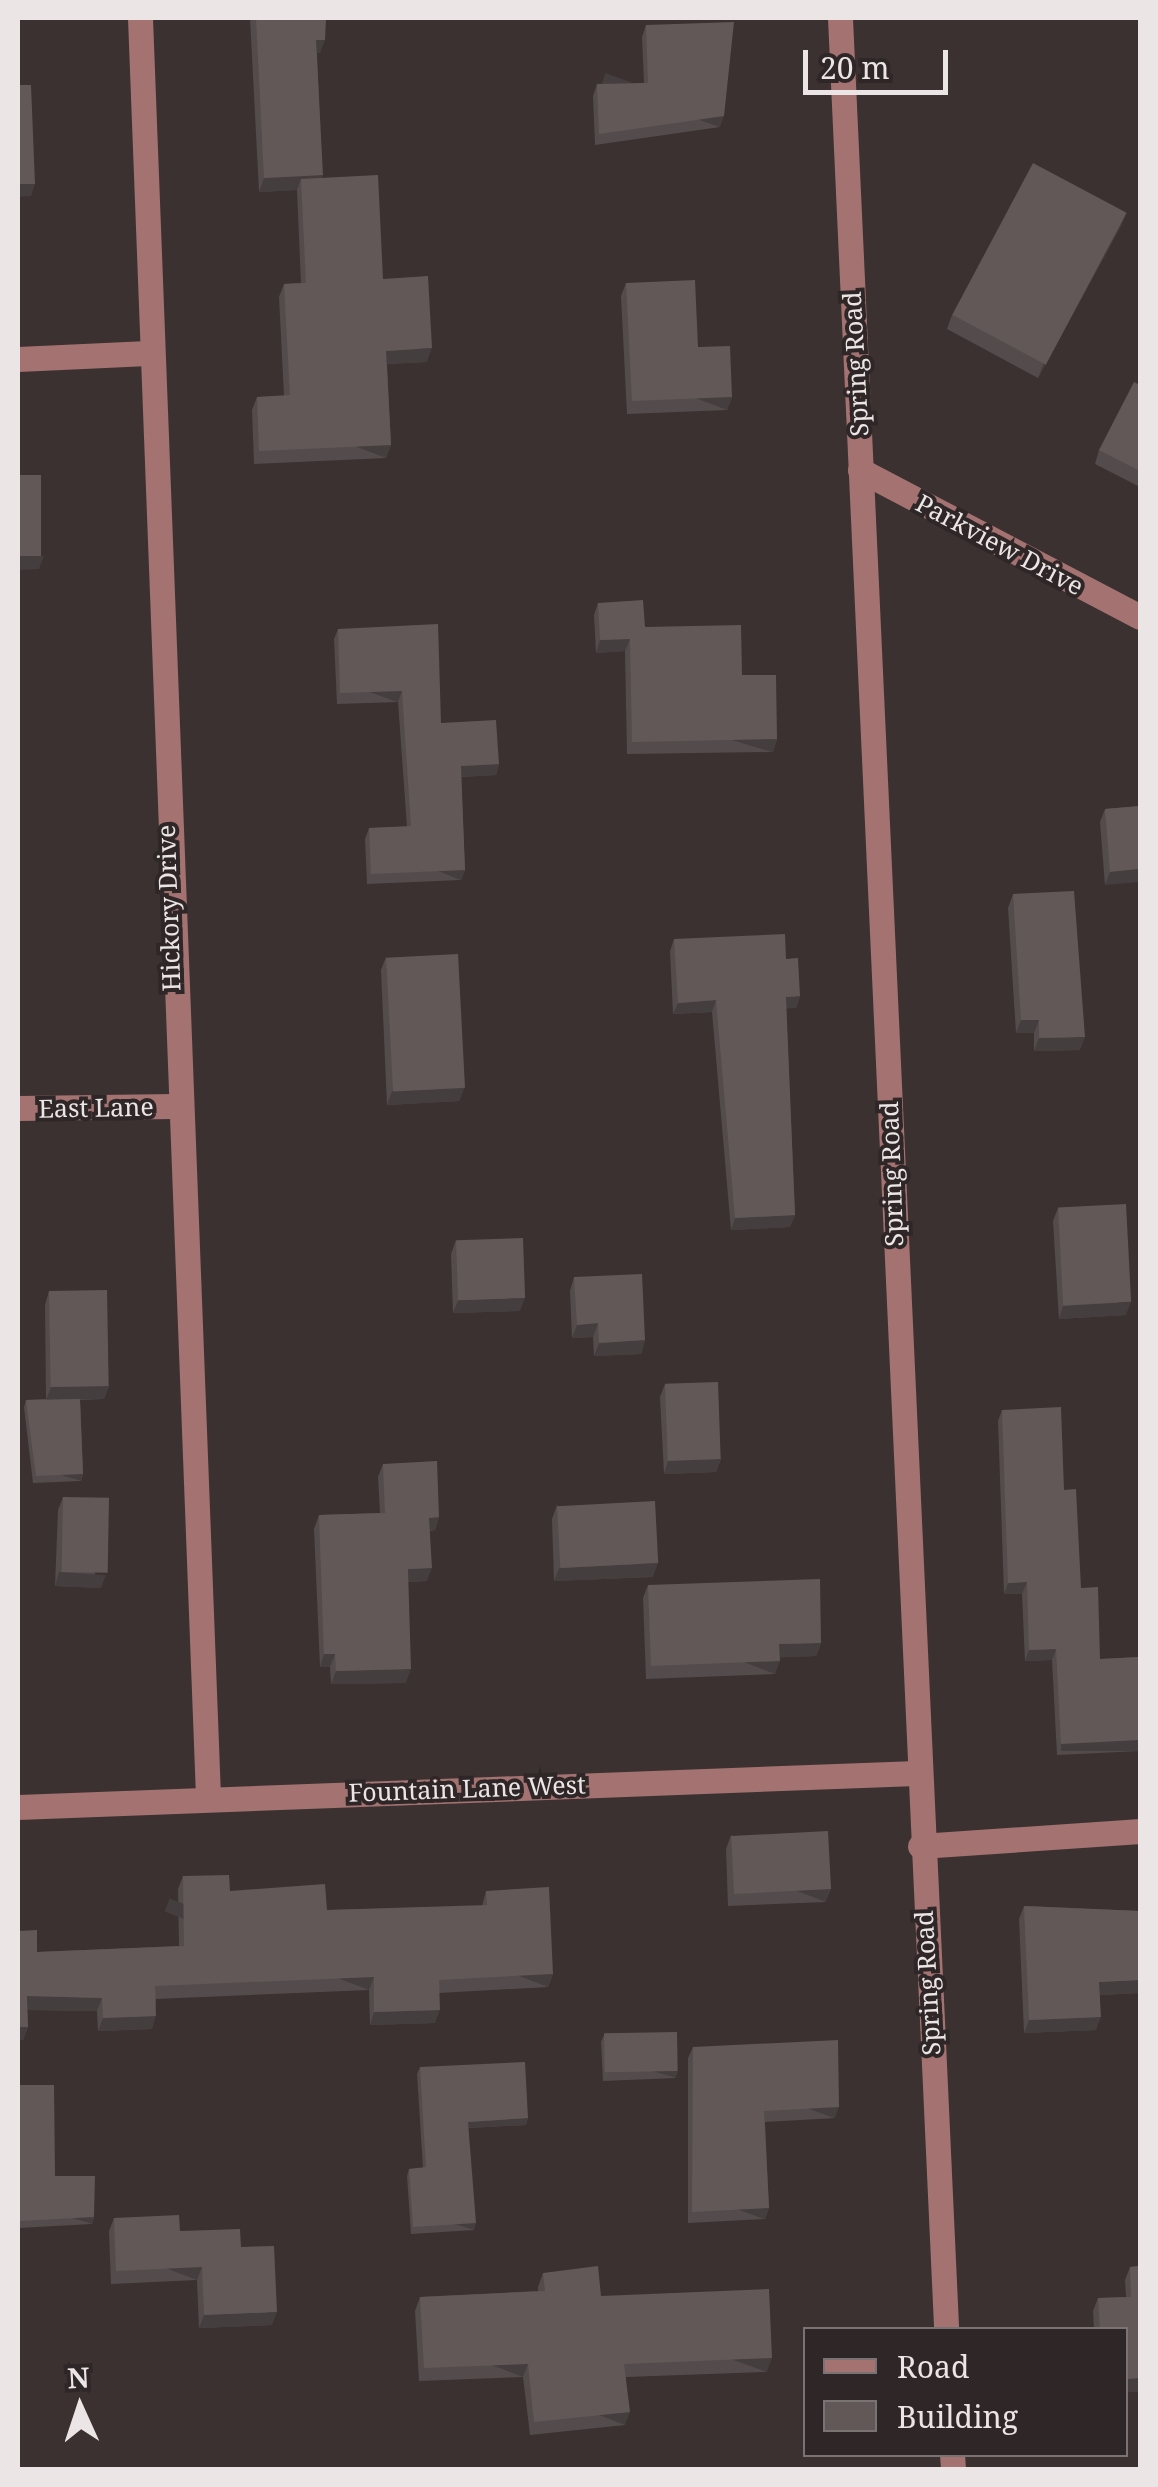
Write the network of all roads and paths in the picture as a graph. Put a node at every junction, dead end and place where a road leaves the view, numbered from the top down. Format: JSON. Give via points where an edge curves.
{"nodes":[{"id":1,"x":140,"y":18,"type":"edge"},
{"id":2,"x":840,"y":18,"type":"edge"},
{"id":3,"x":148,"y":353,"type":"junction"},
{"id":4,"x":18,"y":359,"type":"edge"},
{"id":5,"x":860,"y":470,"type":"junction"},
{"id":6,"x":1140,"y":617,"type":"edge"},
{"id":7,"x":175,"y":1106,"type":"junction"},
{"id":8,"x":18,"y":1108,"type":"edge"},
{"id":9,"x":916,"y":1773,"type":"junction"},
{"id":10,"x":208,"y":1797,"type":"junction"},
{"id":11,"x":18,"y":1808,"type":"edge"},
{"id":12,"x":1140,"y":1831,"type":"edge"},
{"id":13,"x":920,"y":1846,"type":"junction"},
{"id":14,"x":946,"y":2327,"type":"edge"}],
"edges":[{"from":1,"to":3,"type":"street","name":"Hickory Drive"},
{"from":2,"to":5,"type":"street","name":"Spring Road"},
{"from":3,"to":4,"type":"street"},
{"from":3,"to":7,"type":"street","name":"Hickory Drive"},
{"from":5,"to":6,"type":"street","name":"Parkview Drive"},
{"from":5,"to":9,"type":"street","name":"Spring Road"},
{"from":7,"to":8,"type":"street","name":"East Lane"},
{"from":7,"to":10,"type":"street","name":"Hickory Drive"},
{"from":9,"to":10,"type":"street","name":"Fountain Lane West"},
{"from":9,"to":13,"type":"street","name":"Spring Road"},
{"from":10,"to":11,"type":"street","name":"Fountain Lane West"},
{"from":12,"to":13,"type":"street"},
{"from":13,"to":14,"type":"street","name":"Spring Road"}]}
